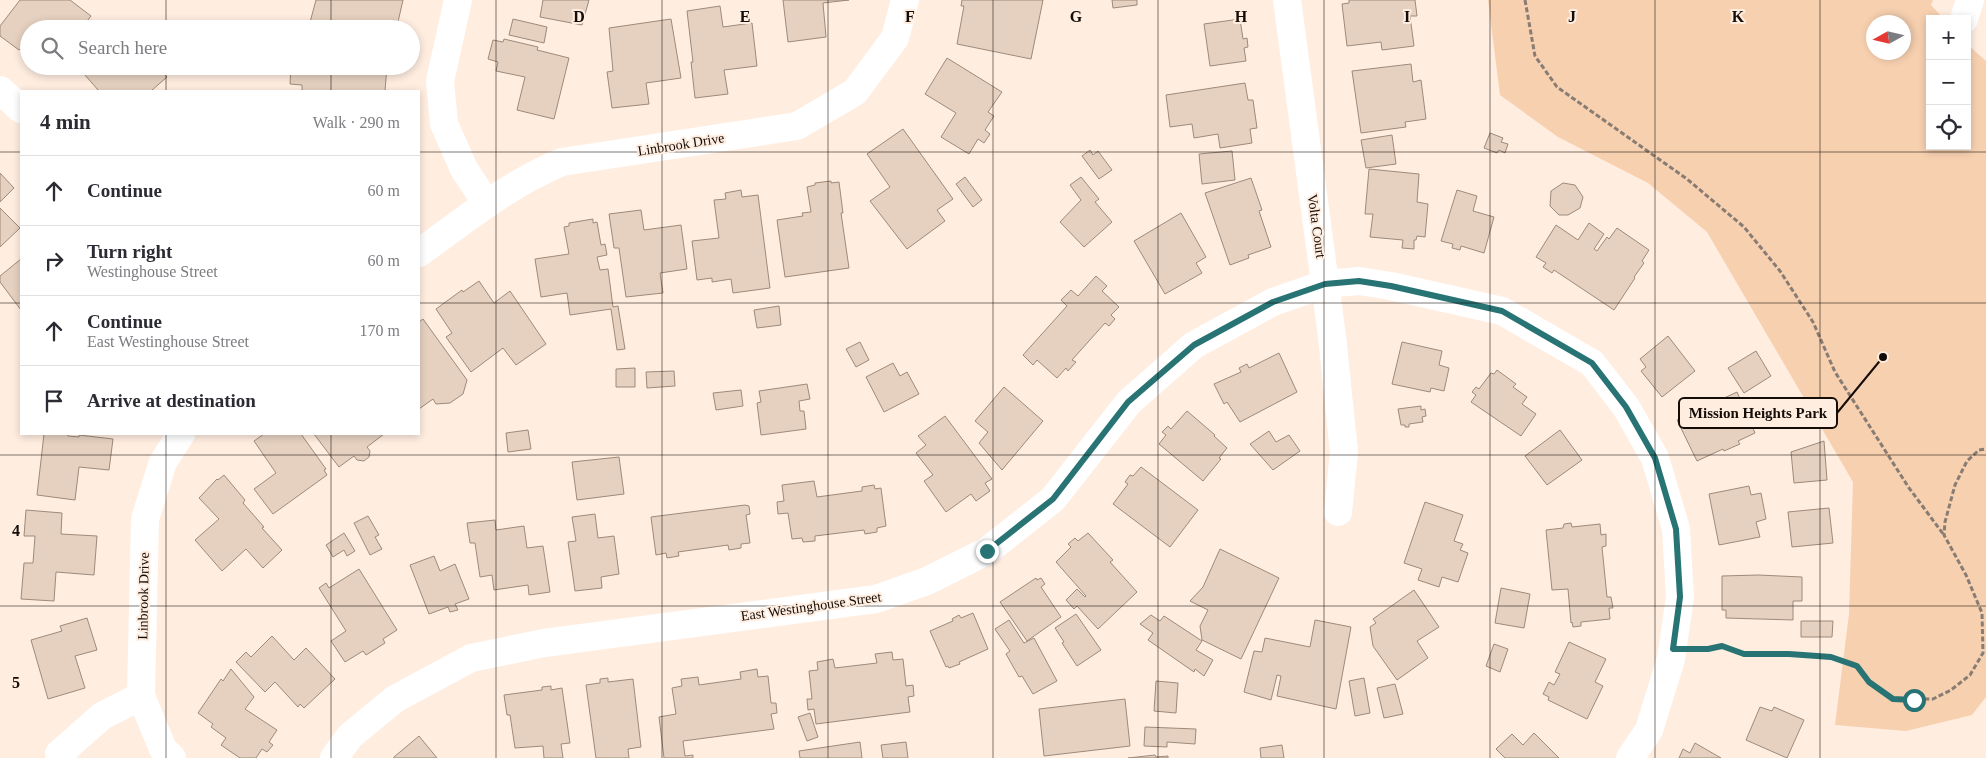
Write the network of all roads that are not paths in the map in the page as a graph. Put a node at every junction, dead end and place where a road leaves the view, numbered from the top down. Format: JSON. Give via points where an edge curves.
{"nodes":[{"id":1,"x":458,"y":0,"type":"edge"},
{"id":2,"x":905,"y":0,"type":"edge"},
{"id":3,"x":1287,"y":0,"type":"edge"},
{"id":4,"x":1970,"y":0,"type":"edge"},
{"id":5,"x":1965,"y":15,"type":"edge"},
{"id":6,"x":0,"y":90,"type":"edge"},
{"id":7,"x":20,"y":108,"type":"edge"},
{"id":8,"x":487,"y":204,"type":"junction"},
{"id":9,"x":420,"y":252,"type":"edge"},
{"id":10,"x":1325,"y":284,"type":"junction"},
{"id":11,"x":180,"y":435,"type":"edge"},
{"id":12,"x":1338,"y":512,"type":"dead end"},
{"id":13,"x":141,"y":696,"type":"junction"},
{"id":14,"x":63,"y":758,"type":"edge"},
{"id":15,"x":172,"y":758,"type":"edge"},
{"id":16,"x":334,"y":758,"type":"edge"},
{"id":17,"x":1630,"y":758,"type":"edge"}],
"edges":[{"from":1,"to":8,"type":"street","via":[[440,80],[444,124],[464,170]]},
{"from":2,"to":8,"type":"street","name":"Linbrook Drive","via":[[895,38],[855,92],[797,126],[562,162],[537,172]]},
{"from":3,"to":10,"type":"street","name":"Volta Court"},
{"from":4,"to":5,"type":"street"},
{"from":6,"to":7,"type":"street"},
{"from":8,"to":9,"type":"street","name":"Linbrook Drive"},
{"from":10,"to":12,"type":"street","name":"Volta Court","via":[[1344,452]]},
{"from":10,"to":16,"type":"street","name":"East Westinghouse Street","via":[[1273,302],[1194,345],[1128,402],[1053,499],[987,551],[927,581],[876,599],[544,643],[471,658],[396,699],[350,736]]},
{"from":10,"to":17,"type":"street","name":"East Westinghouse Street","via":[[1359,281],[1502,311],[1592,363],[1626,407],[1655,458],[1676,529],[1680,597],[1673,649],[1649,730]]},
{"from":11,"to":13,"type":"street","name":"Linbrook Drive","via":[[163,462],[145,519]]},
{"from":13,"to":14,"type":"street","via":[[102,716],[59,754]]},
{"from":13,"to":15,"type":"street","name":"Linbrook Drive","via":[[163,749]]}]}
